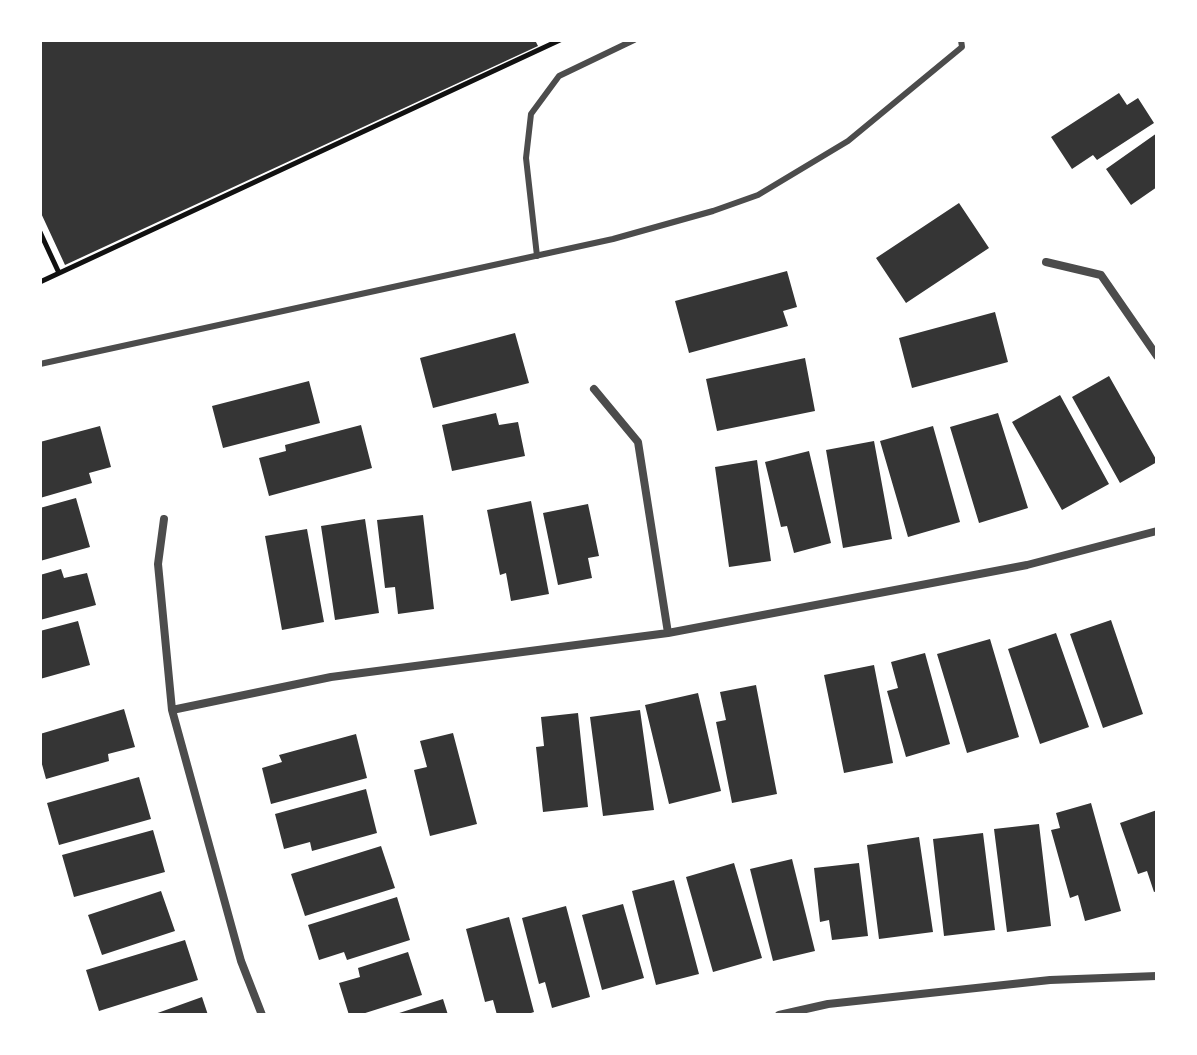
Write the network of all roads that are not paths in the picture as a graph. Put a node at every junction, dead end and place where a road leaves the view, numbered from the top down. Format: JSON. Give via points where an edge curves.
{"nodes":[{"id":1,"x":634,"y":40,"type":"edge"},
{"id":2,"x":961,"y":40,"type":"edge"},
{"id":3,"x":537,"y":256,"type":"junction"},
{"id":4,"x":1046,"y":262,"type":"dead end"},
{"id":5,"x":1157,"y":356,"type":"edge"},
{"id":6,"x":40,"y":364,"type":"edge"},
{"id":7,"x":594,"y":389,"type":"dead end"},
{"id":8,"x":164,"y":519,"type":"dead end"},
{"id":9,"x":1157,"y":531,"type":"edge"},
{"id":10,"x":668,"y":633,"type":"junction"},
{"id":11,"x":172,"y":710,"type":"junction"},
{"id":12,"x":1157,"y":976,"type":"edge"},
{"id":13,"x":262,"y":1015,"type":"edge"},
{"id":14,"x":779,"y":1015,"type":"edge"}],
"edges":[{"from":1,"to":3,"type":"lane","via":[[559,76],[531,114],[526,158]]},
{"from":2,"to":3,"type":"lane","via":[[962,47],[848,141],[758,195]]},
{"from":3,"to":6,"type":"lane"},
{"from":4,"to":5,"type":"street","via":[[1101,275]]},
{"from":7,"to":10,"type":"street","via":[[638,442]]},
{"from":8,"to":11,"type":"street","via":[[158,564]]},
{"from":9,"to":10,"type":"street","via":[[1027,565]]},
{"from":10,"to":11,"type":"street","via":[[331,677]]},
{"from":11,"to":13,"type":"street","via":[[241,961]]},
{"from":12,"to":14,"type":"street","via":[[1050,980],[828,1004]]}]}
